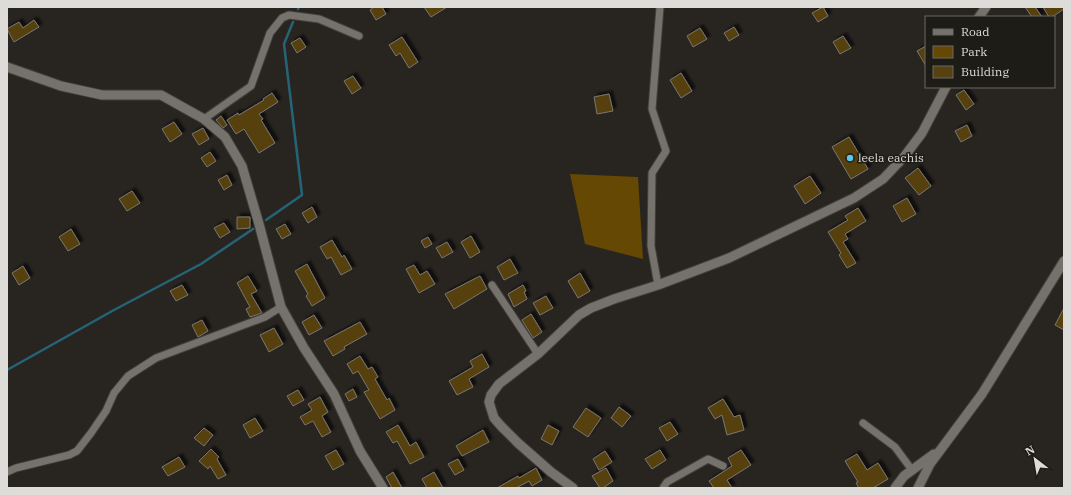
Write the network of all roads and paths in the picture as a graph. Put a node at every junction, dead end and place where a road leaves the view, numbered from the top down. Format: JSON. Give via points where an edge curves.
{"nodes":[{"id":1,"x":660,"y":7,"type":"edge"},
{"id":2,"x":986,"y":7,"type":"edge"},
{"id":3,"x":981,"y":16,"type":"edge"},
{"id":4,"x":359,"y":36,"type":"dead end"},
{"id":5,"x":7,"y":67,"type":"edge"},
{"id":6,"x":945,"y":88,"type":"edge"},
{"id":7,"x":204,"y":119,"type":"junction"},
{"id":8,"x":1064,"y":261,"type":"edge"},
{"id":9,"x":492,"y":285,"type":"dead end"},
{"id":10,"x":658,"y":285,"type":"junction"},
{"id":11,"x":281,"y":307,"type":"junction"},
{"id":12,"x":538,"y":354,"type":"junction"},
{"id":13,"x":863,"y":423,"type":"dead end"},
{"id":14,"x":943,"y":447,"type":"junction"},
{"id":15,"x":723,"y":466,"type":"dead end"},
{"id":16,"x":912,"y":470,"type":"junction"},
{"id":17,"x":7,"y":472,"type":"edge"},
{"id":18,"x":383,"y":488,"type":"edge"},
{"id":19,"x":573,"y":488,"type":"edge"},
{"id":20,"x":663,"y":488,"type":"edge"},
{"id":21,"x":895,"y":488,"type":"edge"},
{"id":22,"x":918,"y":488,"type":"edge"}],
"edges":[{"from":1,"to":10,"type":"street","via":[[652,109],[666,151],[652,173],[651,246]]},
{"from":2,"to":3,"type":"street"},
{"from":4,"to":7,"type":"street","via":[[319,19],[289,15],[282,18],[270,33],[251,86]]},
{"from":5,"to":7,"type":"street","via":[[61,86],[102,95],[161,95]]},
{"from":6,"to":10,"type":"street","via":[[922,133],[904,157],[882,179],[854,198],[729,258]]},
{"from":7,"to":11,"type":"street","via":[[224,137],[242,166]]},
{"from":8,"to":14,"type":"street","via":[[982,394]]},
{"from":9,"to":12,"type":"street"},
{"from":10,"to":12,"type":"street","via":[[591,308]]},
{"from":11,"to":17,"type":"street","via":[[265,317],[156,358],[128,376],[114,393],[106,412],[77,451]]},
{"from":11,"to":18,"type":"street","via":[[334,394],[360,451]]},
{"from":12,"to":19,"type":"street","via":[[498,384],[489,402],[491,411],[500,426],[518,443]]},
{"from":13,"to":16,"type":"street","via":[[895,447]]},
{"from":14,"to":16,"type":"street"},
{"from":14,"to":22,"type":"street","via":[[930,464]]},
{"from":15,"to":20,"type":"street","via":[[708,459],[667,482]]},
{"from":16,"to":21,"type":"street"}]}
